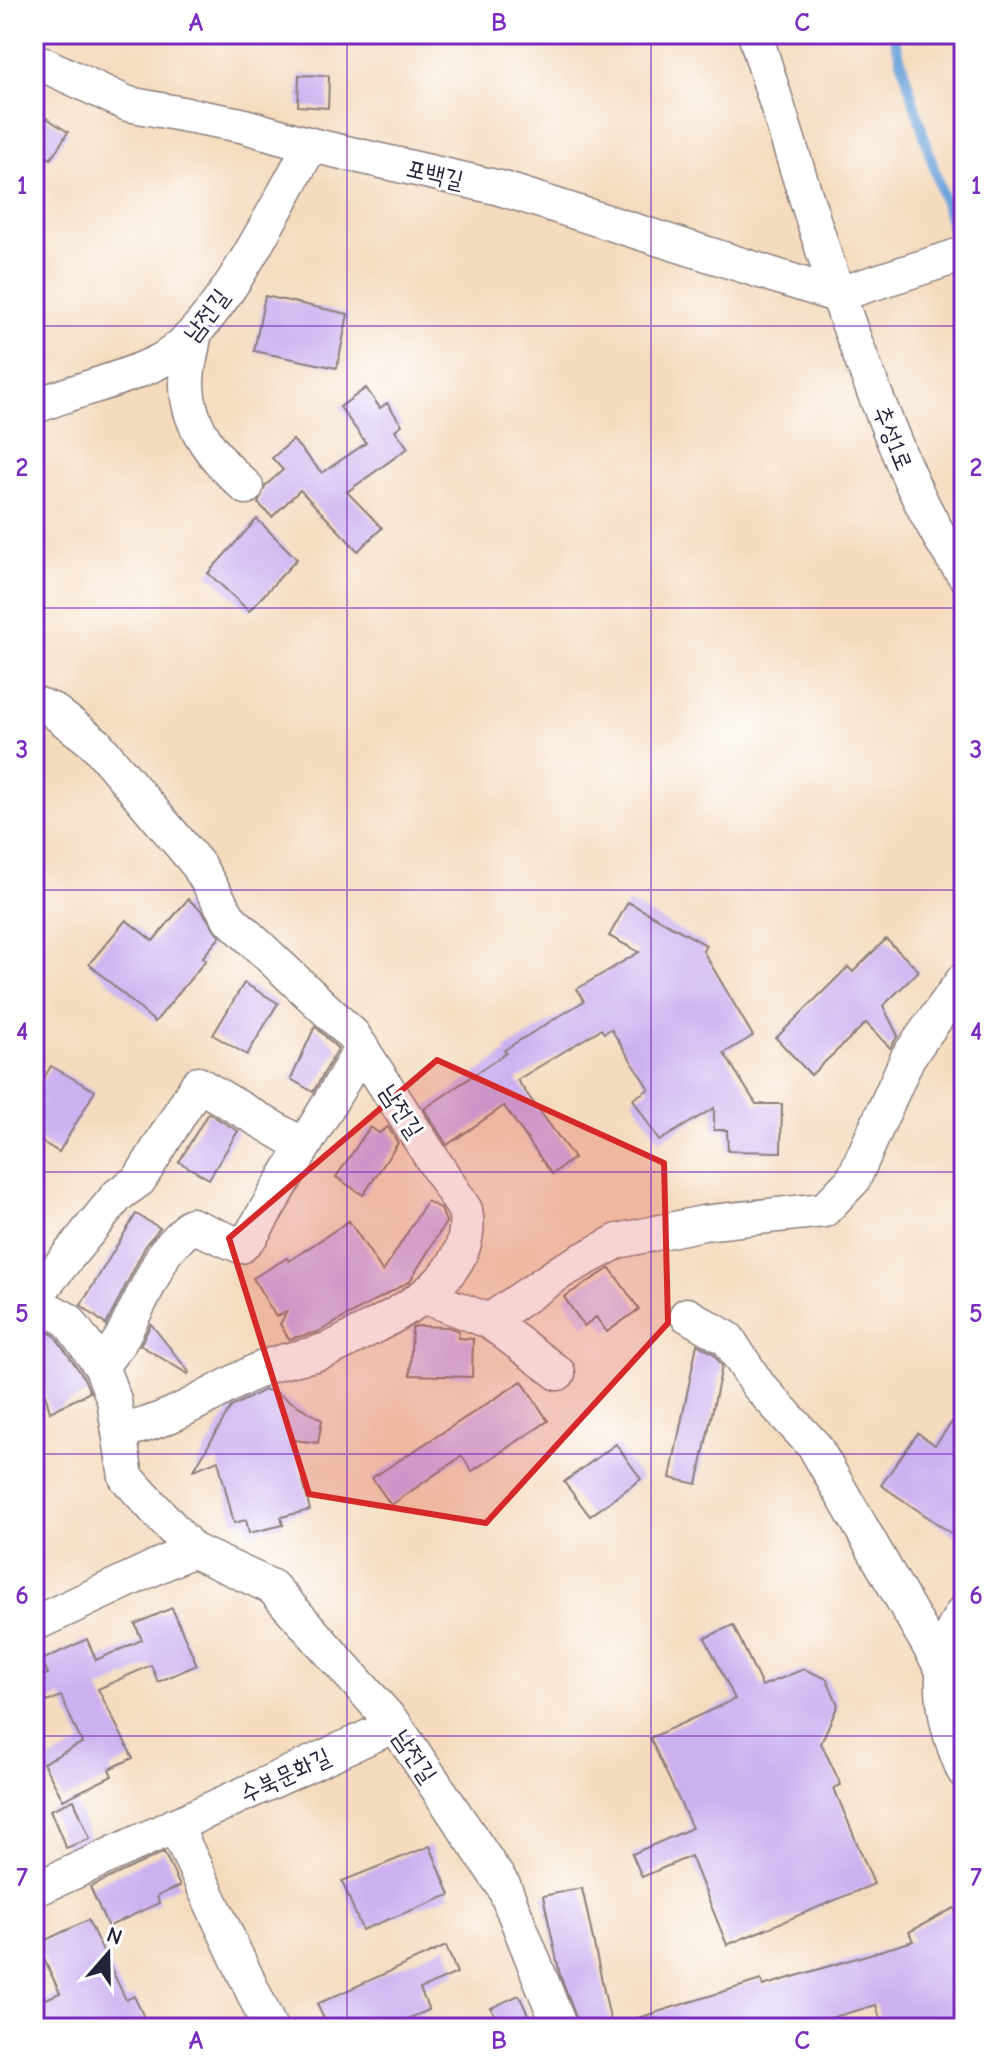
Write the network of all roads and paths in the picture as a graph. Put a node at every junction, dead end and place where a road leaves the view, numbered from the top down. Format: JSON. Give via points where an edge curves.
{"nodes":[{"id":1,"x":755,"y":34,"type":"edge"},
{"id":2,"x":34,"y":60,"type":"edge"},
{"id":3,"x":311,"y":145,"type":"junction"},
{"id":4,"x":964,"y":254,"type":"edge"},
{"id":5,"x":848,"y":290,"type":"junction"},
{"id":6,"x":194,"y":336,"type":"junction"},
{"id":7,"x":34,"y":407,"type":"edge"},
{"id":8,"x":246,"y":487,"type":"dead end"},
{"id":9,"x":964,"y":574,"type":"edge"},
{"id":10,"x":34,"y":703,"type":"edge"},
{"id":11,"x":964,"y":979,"type":"edge"},
{"id":12,"x":362,"y":1048,"type":"junction"},
{"id":13,"x":302,"y":1145,"type":"junction"},
{"id":14,"x":426,"y":1297,"type":"junction"},
{"id":15,"x":34,"y":1300,"type":"edge"},
{"id":16,"x":687,"y":1315,"type":"dead end"},
{"id":17,"x":489,"y":1321,"type":"junction"},
{"id":18,"x":101,"y":1366,"type":"junction"},
{"id":19,"x":558,"y":1373,"type":"dead end"},
{"id":20,"x":119,"y":1431,"type":"junction"},
{"id":21,"x":192,"y":1550,"type":"junction"},
{"id":22,"x":964,"y":1611,"type":"edge"},
{"id":23,"x":34,"y":1624,"type":"edge"},
{"id":24,"x":942,"y":1668,"type":"junction"},
{"id":25,"x":395,"y":1725,"type":"junction"},
{"id":26,"x":964,"y":1771,"type":"edge"},
{"id":27,"x":175,"y":1825,"type":"junction"},
{"id":28,"x":34,"y":1890,"type":"edge"},
{"id":29,"x":548,"y":2024,"type":"edge"},
{"id":30,"x":270,"y":2028,"type":"edge"}],
"edges":[{"from":1,"to":5,"type":"street"},
{"from":2,"to":3,"type":"street","name":"포백길","via":[[128,104],[241,125]]},
{"from":3,"to":5,"type":"street","name":"포백길","via":[[500,188]]},
{"from":3,"to":6,"type":"street","name":"남전길"},
{"from":4,"to":5,"type":"street"},
{"from":5,"to":9,"type":"street","name":"추성1로","via":[[906,473],[939,539]]},
{"from":6,"to":7,"type":"street","name":"남전길","via":[[155,364]]},
{"from":6,"to":8,"type":"street","via":[[187,387],[200,432],[216,460]]},
{"from":10,"to":12,"type":"street","name":"남전길","via":[[52,710],[96,744],[198,865],[229,918],[339,1018]]},
{"from":11,"to":17,"type":"street","via":[[908,1057],[853,1180],[824,1210],[703,1223],[618,1241],[562,1271]]},
{"from":12,"to":13,"type":"street"},
{"from":12,"to":14,"type":"street","name":"남전길","via":[[465,1210],[467,1236]]},
{"from":13,"to":15,"type":"street","via":[[198,1084],[139,1180],[118,1195]]},
{"from":13,"to":18,"type":"street","via":[[241,1246],[191,1225],[165,1252],[120,1341]]},
{"from":14,"to":17,"type":"street"},
{"from":14,"to":20,"type":"street","name":"남전길","via":[[323,1352],[282,1360],[144,1427]]},
{"from":15,"to":18,"type":"street","name":"남전길","via":[[68,1320]]},
{"from":16,"to":24,"type":"street","via":[[728,1339],[758,1385],[815,1447]]},
{"from":17,"to":19,"type":"street"},
{"from":18,"to":20,"type":"street","name":"남전길"},
{"from":20,"to":21,"type":"street","name":"남전길","via":[[126,1477]]},
{"from":21,"to":23,"type":"street"},
{"from":21,"to":25,"type":"street","name":"남전길","via":[[272,1587]]},
{"from":22,"to":24,"type":"street","via":[[952,1628]]},
{"from":24,"to":26,"type":"street","via":[[945,1712]]},
{"from":25,"to":27,"type":"street","name":"수북문화길"},
{"from":25,"to":29,"type":"street","name":"남전길","via":[[504,1887]]},
{"from":27,"to":28,"type":"street","name":"수북문화길"},
{"from":27,"to":30,"type":"street"}]}
